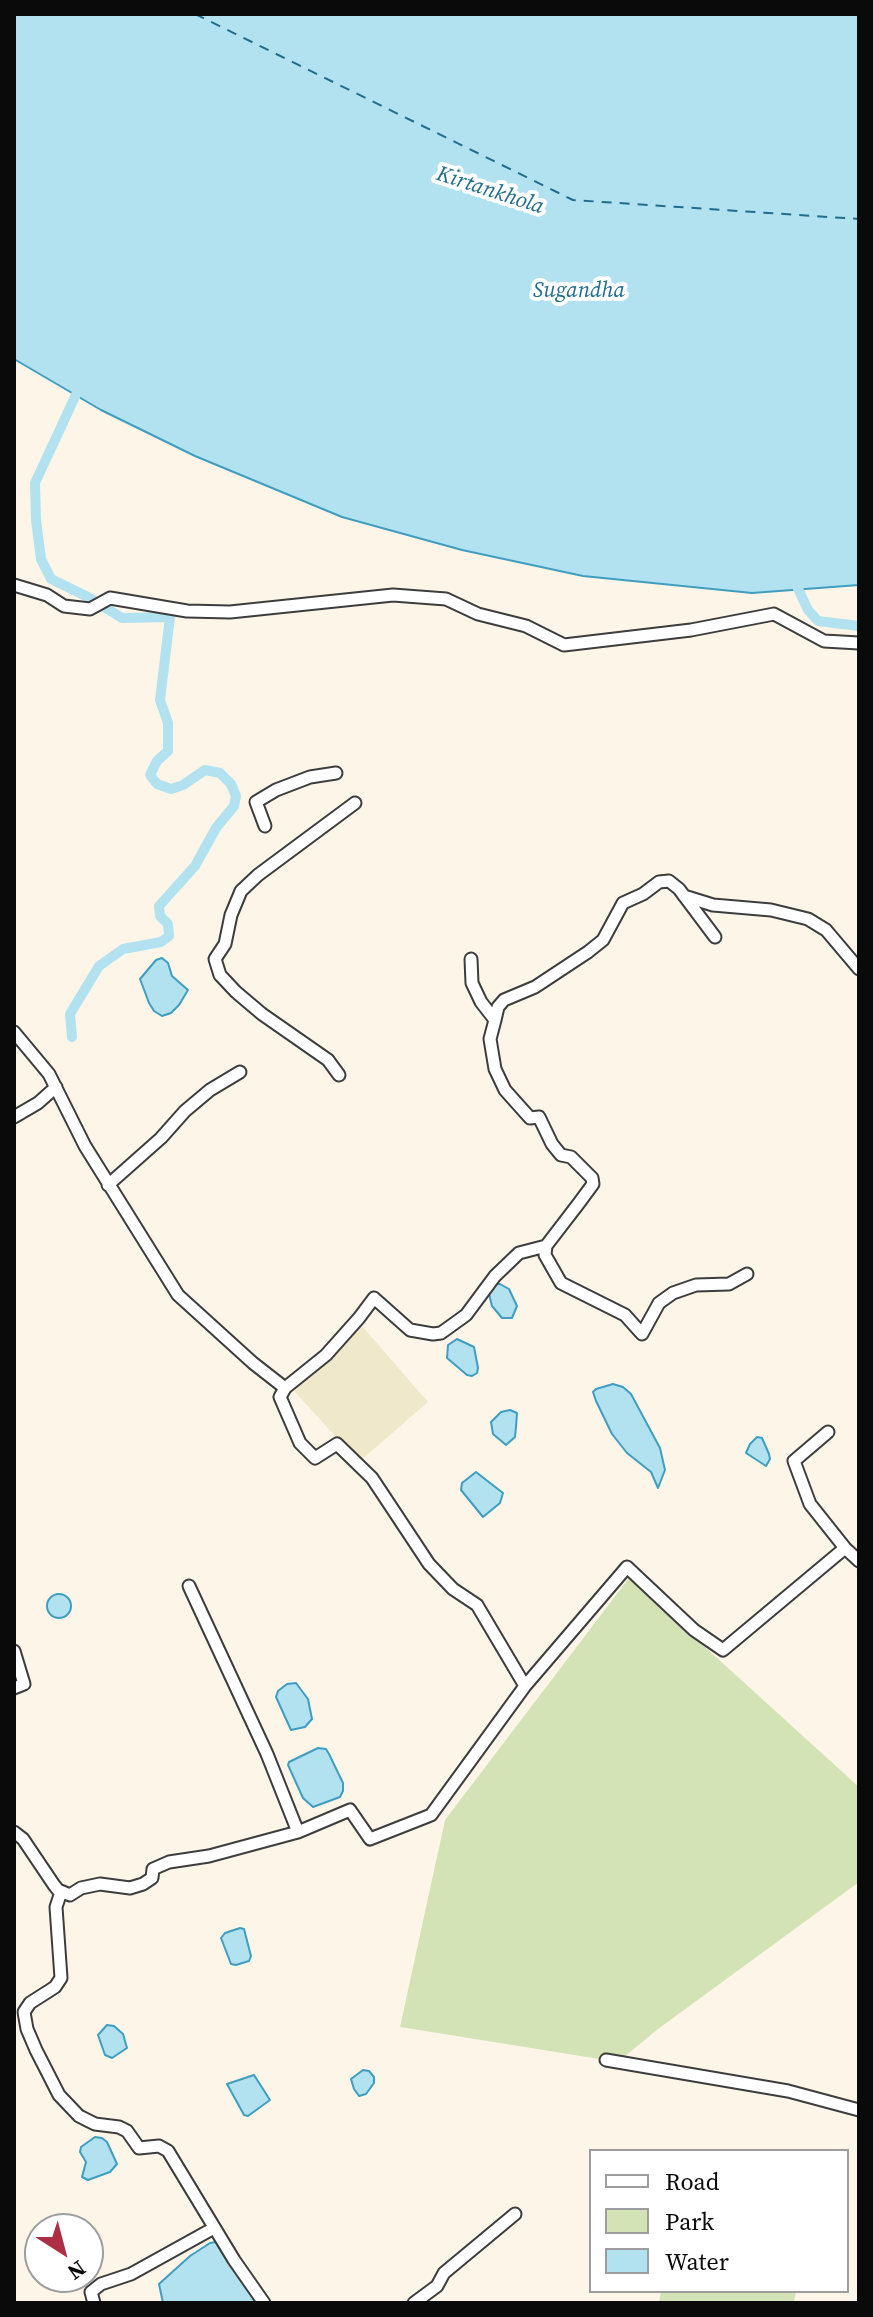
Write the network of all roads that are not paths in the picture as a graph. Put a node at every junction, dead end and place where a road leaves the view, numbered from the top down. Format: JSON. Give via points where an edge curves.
{"nodes":[{"id":1,"x":14,"y":585,"type":"edge"},
{"id":2,"x":859,"y":643,"type":"edge"},
{"id":3,"x":336,"y":773,"type":"dead end"},
{"id":4,"x":355,"y":803,"type":"dead end"},
{"id":5,"x":265,"y":826,"type":"dead end"},
{"id":6,"x":683,"y":896,"type":"junction"},
{"id":7,"x":715,"y":937,"type":"dead end"},
{"id":8,"x":471,"y":959,"type":"dead end"},
{"id":9,"x":859,"y":969,"type":"edge"},
{"id":10,"x":495,"y":1020,"type":"junction"},
{"id":11,"x":14,"y":1032,"type":"edge"},
{"id":12,"x":240,"y":1072,"type":"dead end"},
{"id":13,"x":339,"y":1075,"type":"dead end"},
{"id":14,"x":56,"y":1087,"type":"junction"},
{"id":15,"x":14,"y":1117,"type":"edge"},
{"id":16,"x":108,"y":1185,"type":"junction"},
{"id":17,"x":546,"y":1246,"type":"junction"},
{"id":18,"x":747,"y":1274,"type":"dead end"},
{"id":19,"x":285,"y":1388,"type":"junction"},
{"id":20,"x":828,"y":1432,"type":"dead end"},
{"id":21,"x":845,"y":1548,"type":"junction"},
{"id":22,"x":859,"y":1561,"type":"edge"},
{"id":23,"x":189,"y":1586,"type":"dead end"},
{"id":24,"x":14,"y":1651,"type":"edge"},
{"id":25,"x":525,"y":1686,"type":"junction"},
{"id":26,"x":14,"y":1688,"type":"edge"},
{"id":27,"x":14,"y":1832,"type":"edge"},
{"id":28,"x":298,"y":1832,"type":"junction"},
{"id":29,"x":61,"y":1892,"type":"junction"},
{"id":30,"x":606,"y":2060,"type":"dead end"},
{"id":31,"x":859,"y":2110,"type":"edge"},
{"id":32,"x":515,"y":2214,"type":"dead end"},
{"id":33,"x":214,"y":2228,"type":"junction"},
{"id":34,"x":94,"y":2303,"type":"edge"},
{"id":35,"x":264,"y":2303,"type":"edge"},
{"id":36,"x":414,"y":2303,"type":"edge"}],
"edges":[{"from":1,"to":2,"type":"street","via":[[64,606],[90,609],[110,598],[230,612],[393,595],[446,599],[564,645],[774,614],[824,641]]},
{"from":3,"to":5,"type":"street","via":[[310,777],[256,802]]},
{"from":4,"to":13,"type":"street","via":[[241,891],[215,959],[220,975],[236,992],[328,1060]]},
{"from":6,"to":7,"type":"street"},
{"from":6,"to":9,"type":"street","via":[[808,919],[826,930]]},
{"from":6,"to":10,"type":"street","via":[[669,881],[659,882],[623,903],[603,940],[535,987],[504,1000]]},
{"from":8,"to":10,"type":"street","via":[[472,983]]},
{"from":10,"to":17,"type":"street","via":[[490,1039],[505,1090],[530,1118],[539,1117],[561,1155],[571,1157],[592,1178],[593,1184]]},
{"from":11,"to":14,"type":"street"},
{"from":12,"to":16,"type":"street","via":[[185,1111]]},
{"from":14,"to":15,"type":"street"},
{"from":14,"to":16,"type":"street"},
{"from":16,"to":19,"type":"street","via":[[178,1295]]},
{"from":17,"to":18,"type":"street","via":[[545,1255],[561,1283],[625,1315],[642,1334],[659,1303],[673,1293],[696,1285],[729,1284]]},
{"from":17,"to":19,"type":"street","via":[[519,1253],[466,1315],[441,1333],[410,1330],[374,1298],[326,1355]]},
{"from":19,"to":25,"type":"street","via":[[280,1397],[300,1443],[315,1458],[337,1444],[372,1478],[429,1564],[477,1605]]},
{"from":20,"to":21,"type":"street","via":[[794,1461],[810,1504]]},
{"from":21,"to":22,"type":"street"},
{"from":21,"to":25,"type":"street","via":[[723,1650],[627,1567]]},
{"from":23,"to":28,"type":"street"},
{"from":24,"to":26,"type":"street","via":[[24,1684]]},
{"from":25,"to":28,"type":"street","via":[[431,1815],[370,1839],[350,1810]]},
{"from":27,"to":29,"type":"street"},
{"from":28,"to":29,"type":"street","via":[[169,1862],[130,1888],[100,1884],[70,1895]]},
{"from":29,"to":33,"type":"street","via":[[56,1907],[61,1978],[24,2012],[36,2050],[59,2095],[79,2116],[127,2131],[139,2148],[159,2146],[168,2151]]},
{"from":30,"to":31,"type":"street","via":[[788,2091]]},
{"from":32,"to":36,"type":"street"},
{"from":33,"to":34,"type":"street","via":[[131,2274],[101,2284],[91,2292]]},
{"from":33,"to":35,"type":"street"}]}
